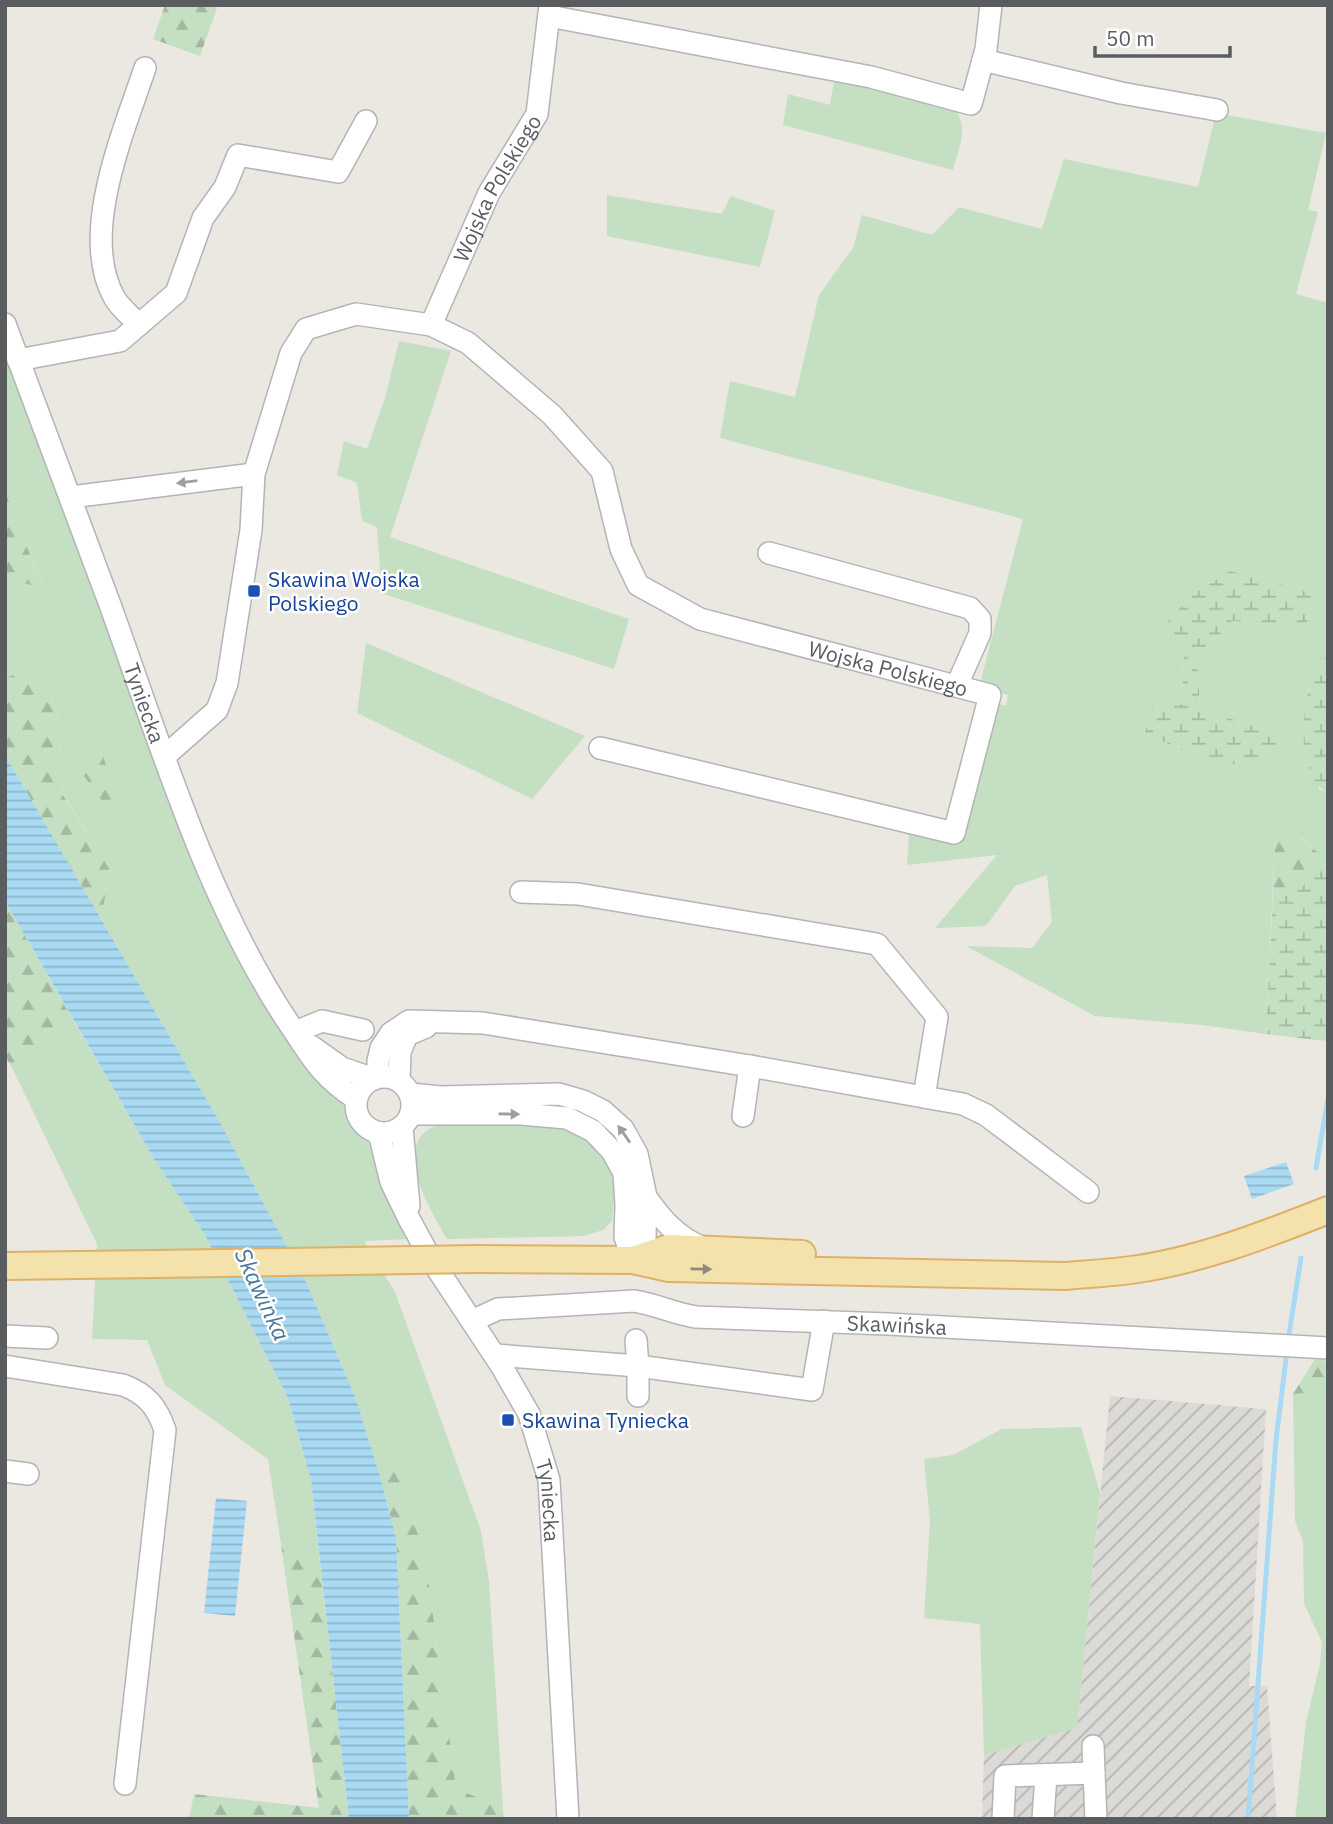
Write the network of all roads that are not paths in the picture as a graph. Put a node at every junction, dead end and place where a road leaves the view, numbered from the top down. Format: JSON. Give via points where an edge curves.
{"nodes":[{"id":1,"x":991,"y":5,"type":"edge"},
{"id":2,"x":550,"y":11,"type":"edge"},
{"id":3,"x":983,"y":60,"type":"junction"},
{"id":4,"x":145,"y":68,"type":"dead end"},
{"id":5,"x":1217,"y":110,"type":"dead end"},
{"id":6,"x":366,"y":121,"type":"dead end"},
{"id":7,"x":5,"y":324,"type":"edge"},
{"id":8,"x":139,"y":325,"type":"junction"},
{"id":9,"x":431,"y":326,"type":"junction"},
{"id":10,"x":18,"y":360,"type":"junction"},
{"id":11,"x":254,"y":474,"type":"junction"},
{"id":12,"x":71,"y":497,"type":"junction"},
{"id":13,"x":769,"y":553,"type":"dead end"},
{"id":14,"x":957,"y":685,"type":"junction"},
{"id":15,"x":600,"y":748,"type":"dead end"},
{"id":16,"x":165,"y":757,"type":"junction"},
{"id":17,"x":522,"y":892,"type":"dead end"},
{"id":18,"x":363,"y":1030,"type":"dead end"},
{"id":19,"x":296,"y":1034,"type":"junction"},
{"id":20,"x":750,"y":1066,"type":"junction"},
{"id":21,"x":395,"y":1095,"type":"junction"},
{"id":22,"x":924,"y":1097,"type":"junction"},
{"id":23,"x":356,"y":1099,"type":"junction"},
{"id":24,"x":743,"y":1116,"type":"dead end"},
{"id":25,"x":379,"y":1133,"type":"junction"},
{"id":26,"x":1088,"y":1192,"type":"dead end"},
{"id":27,"x":646,"y":1197,"type":"junction"},
{"id":28,"x":1328,"y":1210,"type":"edge"},
{"id":29,"x":410,"y":1219,"type":"junction"},
{"id":30,"x":705,"y":1249,"type":"junction"},
{"id":31,"x":633,"y":1260,"type":"junction"},
{"id":32,"x":5,"y":1266,"type":"edge"},
{"id":33,"x":932,"y":1272,"type":"junction"},
{"id":34,"x":472,"y":1321,"type":"junction"},
{"id":35,"x":824,"y":1321,"type":"junction"},
{"id":36,"x":5,"y":1336,"type":"edge"},
{"id":37,"x":47,"y":1338,"type":"dead end"},
{"id":38,"x":636,"y":1340,"type":"dead end"},
{"id":39,"x":1328,"y":1348,"type":"edge"},
{"id":40,"x":495,"y":1355,"type":"junction"},
{"id":41,"x":5,"y":1366,"type":"edge"},
{"id":42,"x":638,"y":1366,"type":"junction"},
{"id":43,"x":638,"y":1396,"type":"dead end"},
{"id":44,"x":5,"y":1471,"type":"edge"},
{"id":45,"x":28,"y":1475,"type":"dead end"},
{"id":46,"x":1093,"y":1746,"type":"dead end"},
{"id":47,"x":1094,"y":1773,"type":"junction"},
{"id":48,"x":1046,"y":1775,"type":"junction"},
{"id":49,"x":125,"y":1784,"type":"dead end"},
{"id":50,"x":568,"y":1819,"type":"edge"},
{"id":51,"x":1003,"y":1819,"type":"edge"},
{"id":52,"x":1043,"y":1819,"type":"edge"},
{"id":53,"x":1096,"y":1819,"type":"edge"}],
"edges":[{"from":1,"to":3,"type":"street"},
{"from":2,"to":3,"type":"street","via":[[871,77],[971,104]]},
{"from":2,"to":9,"type":"street","name":"Wojska Polskiego","via":[[537,114],[489,193]]},
{"from":3,"to":5,"type":"street"},
{"from":4,"to":8,"type":"street","via":[[109,177],[102,225],[103,270],[114,298]]},
{"from":6,"to":8,"type":"street","via":[[338,172],[238,155],[225,187],[203,218],[176,293]]},
{"from":7,"to":10,"type":"street","name":"Tyniecka"},
{"from":8,"to":10,"type":"street","via":[[120,341]]},
{"from":9,"to":11,"type":"street","name":"Wojska Polskiego","via":[[356,314],[306,329],[291,353]]},
{"from":9,"to":14,"type":"street","name":"Wojska Polskiego","via":[[468,342],[552,415],[602,471],[621,549],[638,585],[700,619]]},
{"from":10,"to":12,"type":"street","name":"Tyniecka"},
{"from":11,"to":12,"type":"street","one_way":true},
{"from":11,"to":16,"type":"street","name":"Wojska Polskiego","via":[[251,530],[227,682],[217,710]]},
{"from":12,"to":16,"type":"street","name":"Tyniecka"},
{"from":13,"to":14,"type":"street","via":[[970,608],[980,618],[980,633]]},
{"from":14,"to":15,"type":"street","name":"Wojska Polskiego","via":[[989,695],[954,833]]},
{"from":16,"to":19,"type":"street","name":"Tyniecka","via":[[239,936]]},
{"from":17,"to":22,"type":"street","via":[[578,894],[877,944],[937,1017]]},
{"from":18,"to":19,"type":"street","via":[[322,1021]]},
{"from":19,"to":21,"type":"street","name":"Tyniecka","via":[[342,1069]]},
{"from":19,"to":23,"type":"street","name":"Tyniecka","via":[[333,1084]]},
{"from":20,"to":21,"type":"street","via":[[482,1023],[439,1022],[407,1035],[400,1052]]},
{"from":20,"to":22,"type":"street"},
{"from":20,"to":24,"type":"street"},
{"from":21,"to":23,"type":"street","via":[[365,1083]]},
{"from":21,"to":25,"type":"street","via":[[387,1134]]},
{"from":27,"to":21,"type":"street","one_way":true,"via":[[637,1154],[623,1129],[583,1101],[559,1094]]},
{"from":21,"to":29,"type":"street","name":"Tyniecka"},
{"from":21,"to":31,"type":"street","one_way":true,"via":[[567,1118],[593,1131],[624,1173],[625,1237]]},
{"from":22,"to":26,"type":"street","via":[[963,1104],[986,1115]]},
{"from":23,"to":25,"type":"street","via":[[363,1125]]},
{"from":25,"to":29,"type":"street","name":"Tyniecka","via":[[391,1182]]},
{"from":27,"to":30,"type":"street","via":[[684,1240]]},
{"from":27,"to":31,"type":"street","via":[[645,1237]]},
{"from":28,"to":33,"type":"main road","via":[[1192,1257],[1131,1270],[1066,1276]]},
{"from":29,"to":34,"type":"street","name":"Tyniecka"},
{"from":30,"to":31,"type":"main road","via":[[669,1248]]},
{"from":30,"to":33,"type":"main road","via":[[801,1254]]},
{"from":31,"to":32,"type":"main road","bridge":true},
{"from":31,"to":33,"type":"main road","one_way":true,"via":[[669,1268]]},
{"from":34,"to":35,"type":"street","name":"Skawińska","via":[[498,1310],[634,1301],[696,1317]]},
{"from":34,"to":40,"type":"street","name":"Tyniecka"},
{"from":35,"to":39,"type":"street","name":"Skawińska"},
{"from":35,"to":42,"type":"street","via":[[812,1390]]},
{"from":36,"to":37,"type":"street"},
{"from":38,"to":42,"type":"street"},
{"from":40,"to":42,"type":"street"},
{"from":40,"to":50,"type":"street","name":"Tyniecka","via":[[529,1414],[549,1480]]},
{"from":41,"to":49,"type":"street","via":[[124,1385],[151,1401],[165,1430]]},
{"from":42,"to":43,"type":"street"},
{"from":44,"to":45,"type":"street"},
{"from":46,"to":47,"type":"street"},
{"from":47,"to":48,"type":"street"},
{"from":47,"to":53,"type":"street"},
{"from":48,"to":51,"type":"street","via":[[1005,1776]]},
{"from":48,"to":52,"type":"street"}]}
